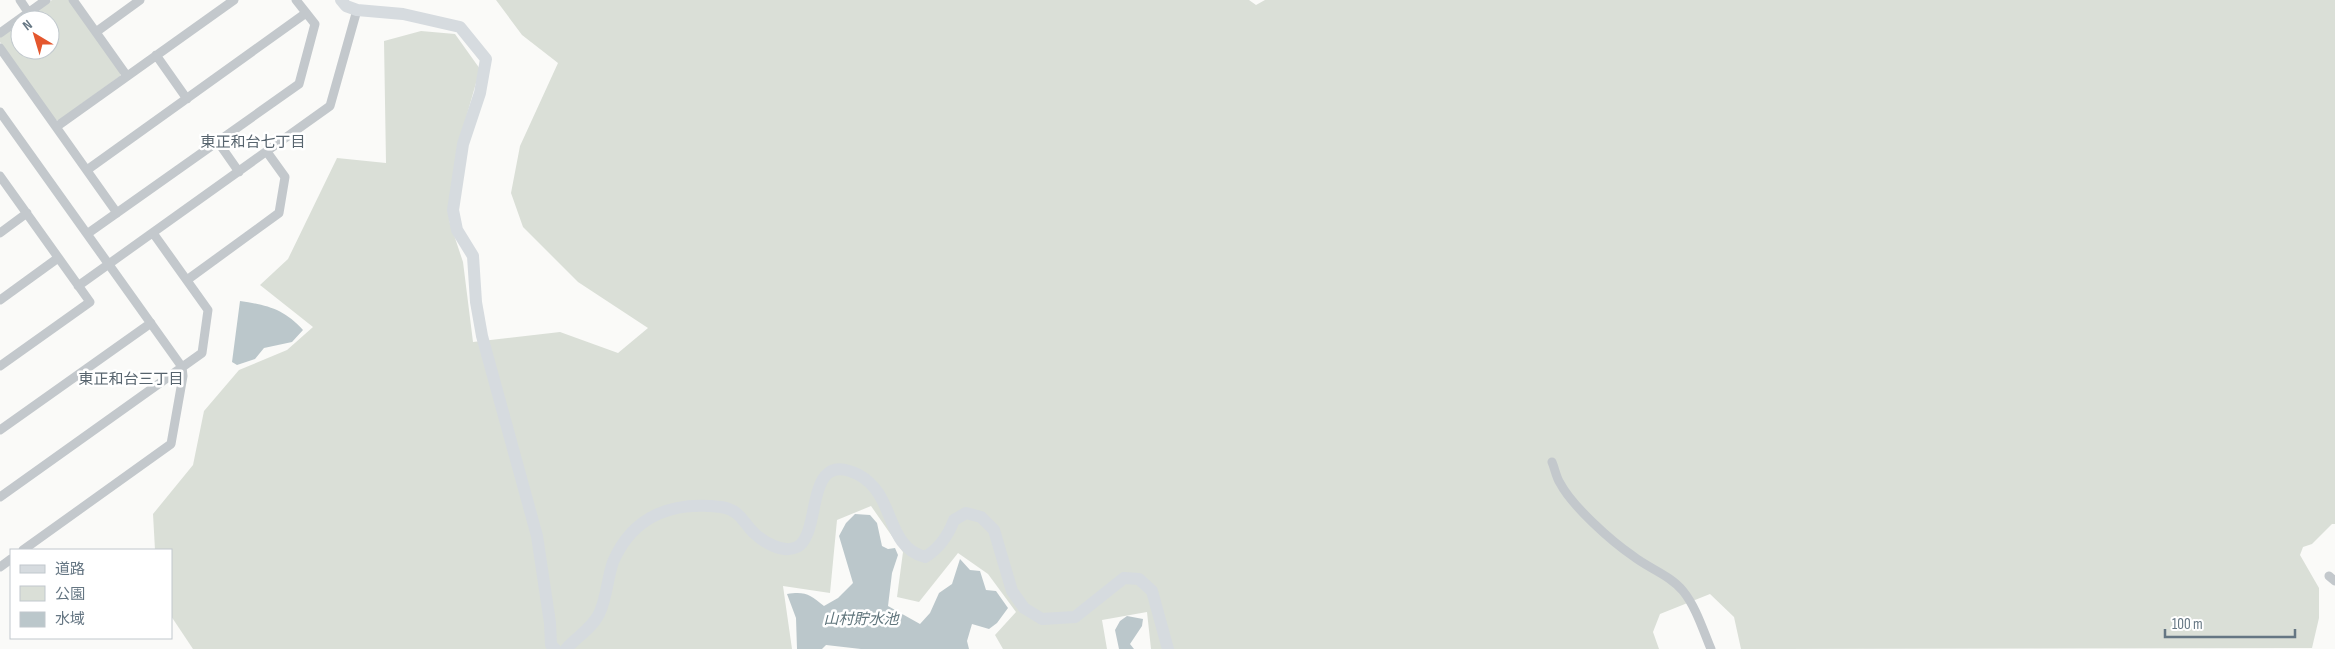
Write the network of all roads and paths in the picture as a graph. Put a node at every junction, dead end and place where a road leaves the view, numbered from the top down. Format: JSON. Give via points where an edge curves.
{"nodes":[{"id":1,"x":46,"y":0,"type":"edge"},
{"id":2,"x":73,"y":0,"type":"edge"},
{"id":3,"x":140,"y":0,"type":"edge"},
{"id":4,"x":234,"y":0,"type":"edge"},
{"id":5,"x":296,"y":0,"type":"edge"},
{"id":6,"x":341,"y":0,"type":"edge"},
{"id":7,"x":31,"y":10,"type":"edge"},
{"id":8,"x":357,"y":10,"type":"junction"},
{"id":9,"x":306,"y":13,"type":"junction"},
{"id":10,"x":96,"y":32,"type":"junction"},
{"id":11,"x":0,"y":48,"type":"edge"},
{"id":12,"x":156,"y":55,"type":"junction"},
{"id":13,"x":127,"y":76,"type":"junction"},
{"id":14,"x":187,"y":99,"type":"junction"},
{"id":15,"x":0,"y":112,"type":"edge"},
{"id":16,"x":56,"y":127,"type":"junction"},
{"id":17,"x":218,"y":142,"type":"junction"},
{"id":18,"x":267,"y":152,"type":"junction"},
{"id":19,"x":87,"y":170,"type":"junction"},
{"id":20,"x":239,"y":172,"type":"junction"},
{"id":21,"x":0,"y":176,"type":"edge"},
{"id":22,"x":27,"y":213,"type":"junction"},
{"id":23,"x":117,"y":213,"type":"junction"},
{"id":24,"x":0,"y":232,"type":"edge"},
{"id":25,"x":153,"y":233,"type":"junction"},
{"id":26,"x":87,"y":234,"type":"junction"},
{"id":27,"x":58,"y":258,"type":"junction"},
{"id":28,"x":109,"y":265,"type":"junction"},
{"id":29,"x":187,"y":280,"type":"junction"},
{"id":30,"x":78,"y":286,"type":"junction"},
{"id":31,"x":0,"y":300,"type":"edge"},
{"id":32,"x":150,"y":323,"type":"junction"},
{"id":33,"x":0,"y":366,"type":"edge"},
{"id":34,"x":182,"y":367,"type":"junction"},
{"id":35,"x":0,"y":430,"type":"edge"},
{"id":36,"x":1552,"y":462,"type":"dead end"},
{"id":37,"x":0,"y":497,"type":"edge"},
{"id":38,"x":24,"y":549,"type":"edge"},
{"id":39,"x":555,"y":649,"type":"edge"},
{"id":40,"x":566,"y":649,"type":"edge"},
{"id":41,"x":1168,"y":649,"type":"edge"},
{"id":42,"x":1711,"y":649,"type":"edge"}],
"edges":[{"from":1,"to":7,"type":"street"},
{"from":2,"to":10,"type":"street"},
{"from":3,"to":10,"type":"street"},
{"from":4,"to":12,"type":"street"},
{"from":5,"to":9,"type":"street"},
{"from":6,"to":8,"type":"street"},
{"from":8,"to":18,"type":"street","via":[[330,106]]},
{"from":8,"to":39,"type":"street","via":[[403,14],[460,27],[486,60],[480,93],[464,144],[453,210],[457,230],[473,256],[482,336],[537,536],[551,645]]},
{"from":9,"to":14,"type":"street"},
{"from":9,"to":17,"type":"street","via":[[315,24],[299,84]]},
{"from":10,"to":13,"type":"street"},
{"from":11,"to":16,"type":"street"},
{"from":12,"to":13,"type":"street"},
{"from":12,"to":14,"type":"street"},
{"from":13,"to":16,"type":"street"},
{"from":14,"to":19,"type":"street"},
{"from":15,"to":26,"type":"street"},
{"from":16,"to":19,"type":"street"},
{"from":17,"to":20,"type":"street"},
{"from":17,"to":23,"type":"street"},
{"from":18,"to":20,"type":"street"},
{"from":18,"to":29,"type":"street","via":[[285,177],[279,213]]},
{"from":19,"to":23,"type":"street"},
{"from":20,"to":25,"type":"street"},
{"from":21,"to":22,"type":"street"},
{"from":22,"to":24,"type":"street"},
{"from":22,"to":27,"type":"street"},
{"from":23,"to":26,"type":"street"},
{"from":25,"to":28,"type":"street"},
{"from":25,"to":29,"type":"street"},
{"from":26,"to":28,"type":"street"},
{"from":27,"to":30,"type":"street"},
{"from":27,"to":31,"type":"street"},
{"from":28,"to":30,"type":"street"},
{"from":28,"to":32,"type":"street"},
{"from":29,"to":34,"type":"street","via":[[208,310],[202,353]]},
{"from":30,"to":33,"type":"street","via":[[90,302]]},
{"from":32,"to":34,"type":"street"},
{"from":32,"to":35,"type":"street"},
{"from":34,"to":37,"type":"street"},
{"from":34,"to":38,"type":"street","via":[[171,444]]},
{"from":36,"to":42,"type":"street","via":[[1559,482],[1580,509],[1632,556],[1683,591]]},
{"from":40,"to":41,"type":"street","via":[[589,629],[600,613],[613,563],[626,537],[642,522],[658,513],[690,505],[725,508],[744,519],[753,532],[775,547],[788,549],[798,546],[806,538],[821,482],[830,473],[843,470],[859,475],[875,486],[896,534],[905,547],[919,556],[925,557],[935,551],[949,534],[954,520],[966,513],[981,517],[994,530],[1012,591],[1024,608],[1042,619],[1075,617],[1124,578],[1139,578],[1152,591]]}]}
